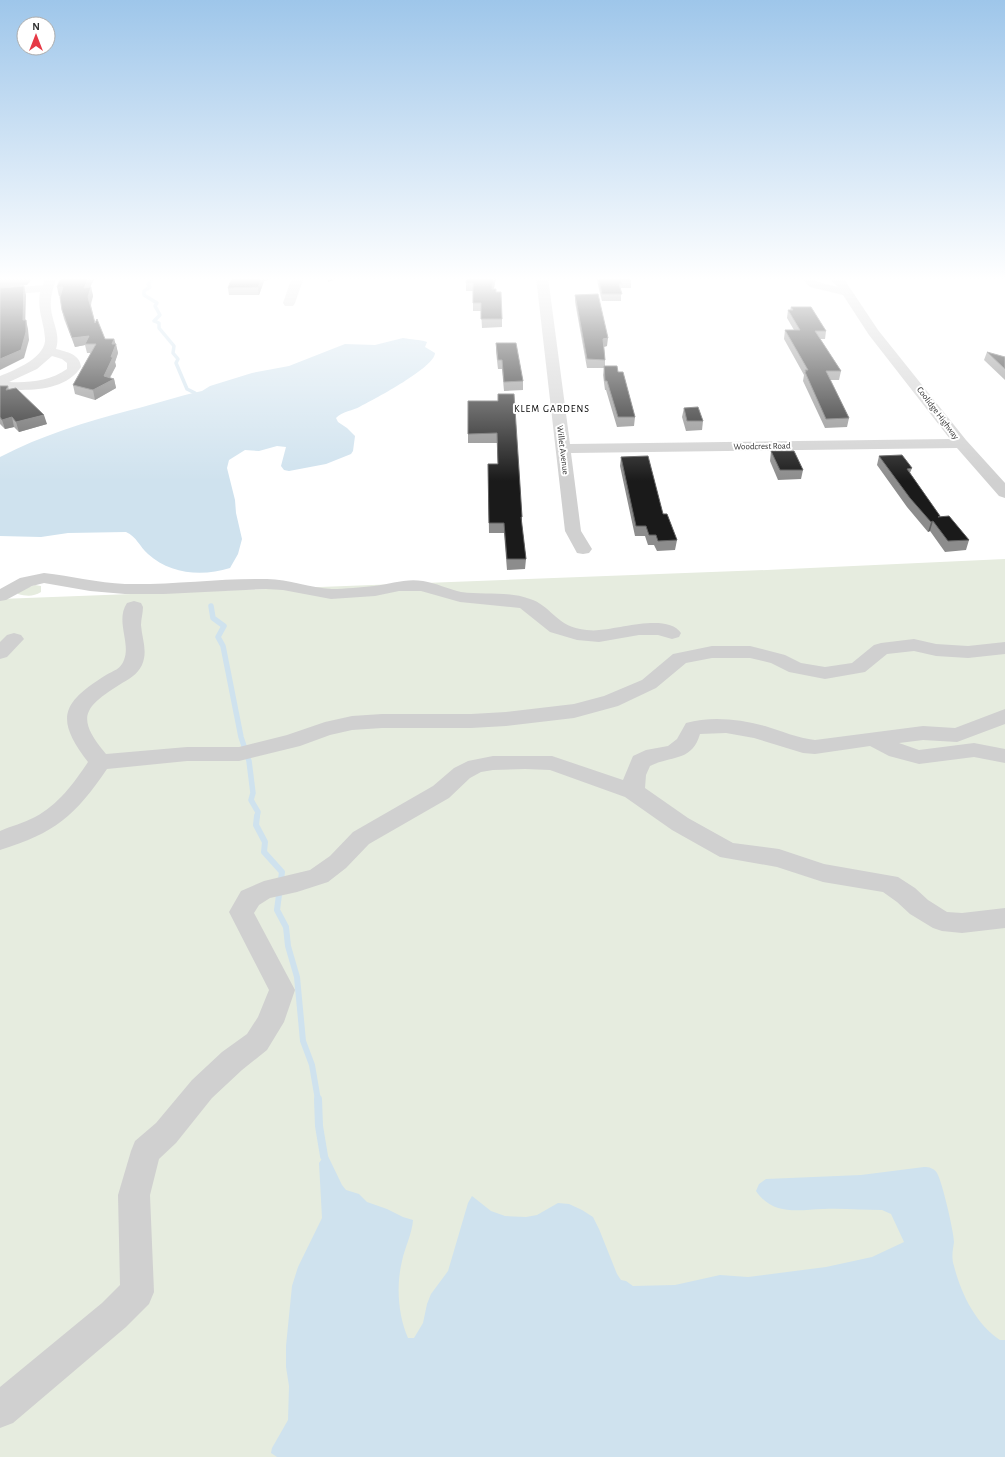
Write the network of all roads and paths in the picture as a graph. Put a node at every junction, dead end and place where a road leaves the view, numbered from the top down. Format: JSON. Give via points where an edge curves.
{"nodes":[{"id":1,"x":51,"y":345,"type":"edge"},
{"id":2,"x":551,"y":345,"type":"edge"},
{"id":3,"x":883,"y":345,"type":"edge"},
{"id":4,"x":49,"y":351,"type":"junction"},
{"id":5,"x":0,"y":380,"type":"edge"},
{"id":6,"x":0,"y":385,"type":"edge"},
{"id":7,"x":961,"y":443,"type":"junction"},
{"id":8,"x":564,"y":449,"type":"junction"},
{"id":9,"x":1005,"y":493,"type":"edge"},
{"id":10,"x":583,"y":549,"type":"dead end"},
{"id":11,"x":0,"y":596,"type":"edge"},
{"id":12,"x":134,"y":607,"type":"dead end"},
{"id":13,"x":672,"y":633,"type":"dead end"},
{"id":14,"x":14,"y":639,"type":"dead end"},
{"id":15,"x":1005,"y":648,"type":"edge"},
{"id":16,"x":0,"y":653,"type":"edge"},
{"id":17,"x":1005,"y":716,"type":"edge"},
{"id":18,"x":873,"y":739,"type":"junction"},
{"id":19,"x":1005,"y":756,"type":"edge"},
{"id":20,"x":100,"y":762,"type":"junction"},
{"id":21,"x":634,"y":791,"type":"junction"},
{"id":22,"x":0,"y":841,"type":"edge"},
{"id":23,"x":1005,"y":918,"type":"edge"},
{"id":24,"x":0,"y":1410,"type":"edge"}],
"edges":[{"from":1,"to":4,"type":"street"},
{"from":2,"to":8,"type":"street","name":"Willet Avenue"},
{"from":3,"to":7,"type":"street","name":"Coolidge Highway"},
{"from":4,"to":5,"type":"street","via":[[28,368]]},
{"from":4,"to":6,"type":"street","via":[[71,359],[74,363],[72,370],[58,380],[39,385]]},
{"from":7,"to":8,"type":"street","name":"Woodcrest Road"},
{"from":7,"to":9,"type":"street","name":"Coolidge Highway"},
{"from":8,"to":10,"type":"street","name":"Willet Avenue","via":[[573,531]]},
{"from":11,"to":13,"type":"street","via":[[26,582],[44,578],[125,589],[266,584],[331,594],[375,591],[399,586],[422,586],[460,597],[525,603],[557,628],[577,634],[599,636],[640,629],[660,629]]},
{"from":12,"to":20,"type":"street","via":[[132,620],[136,649],[132,666],[89,696],[76,715],[81,734]]},
{"from":14,"to":16,"type":"street"},
{"from":15,"to":20,"type":"street","via":[[968,652],[936,650],[914,645],[881,649],[858,668],[825,673],[796,668],[778,659],[750,652],[712,652],[680,658],[649,684],[611,701],[574,711],[506,719],[382,721],[352,724],[325,729],[292,741],[239,754],[181,754]]},
{"from":17,"to":18,"type":"street","via":[[957,735],[923,733]]},
{"from":18,"to":19,"type":"street","via":[[897,751],[919,757],[974,750]]},
{"from":18,"to":21,"type":"street","via":[[816,747],[803,746],[757,731],[726,726],[693,728],[687,743],[674,752],[654,755],[641,761]]},
{"from":20,"to":22,"type":"street","via":[[58,813],[43,823]]},
{"from":21,"to":23,"type":"street","via":[[680,824],[728,851],[779,858],[823,873],[889,884],[906,895],[919,908],[942,921],[962,923]]},
{"from":21,"to":24,"type":"street","via":[[552,763],[506,762],[476,766],[462,773],[441,792],[361,838],[338,862],[319,876],[264,890],[250,898],[241,912],[282,990],[270,1022],[257,1042],[232,1060],[202,1089],[166,1133],[146,1152],[134,1195],[137,1292],[114,1315]]}]}
